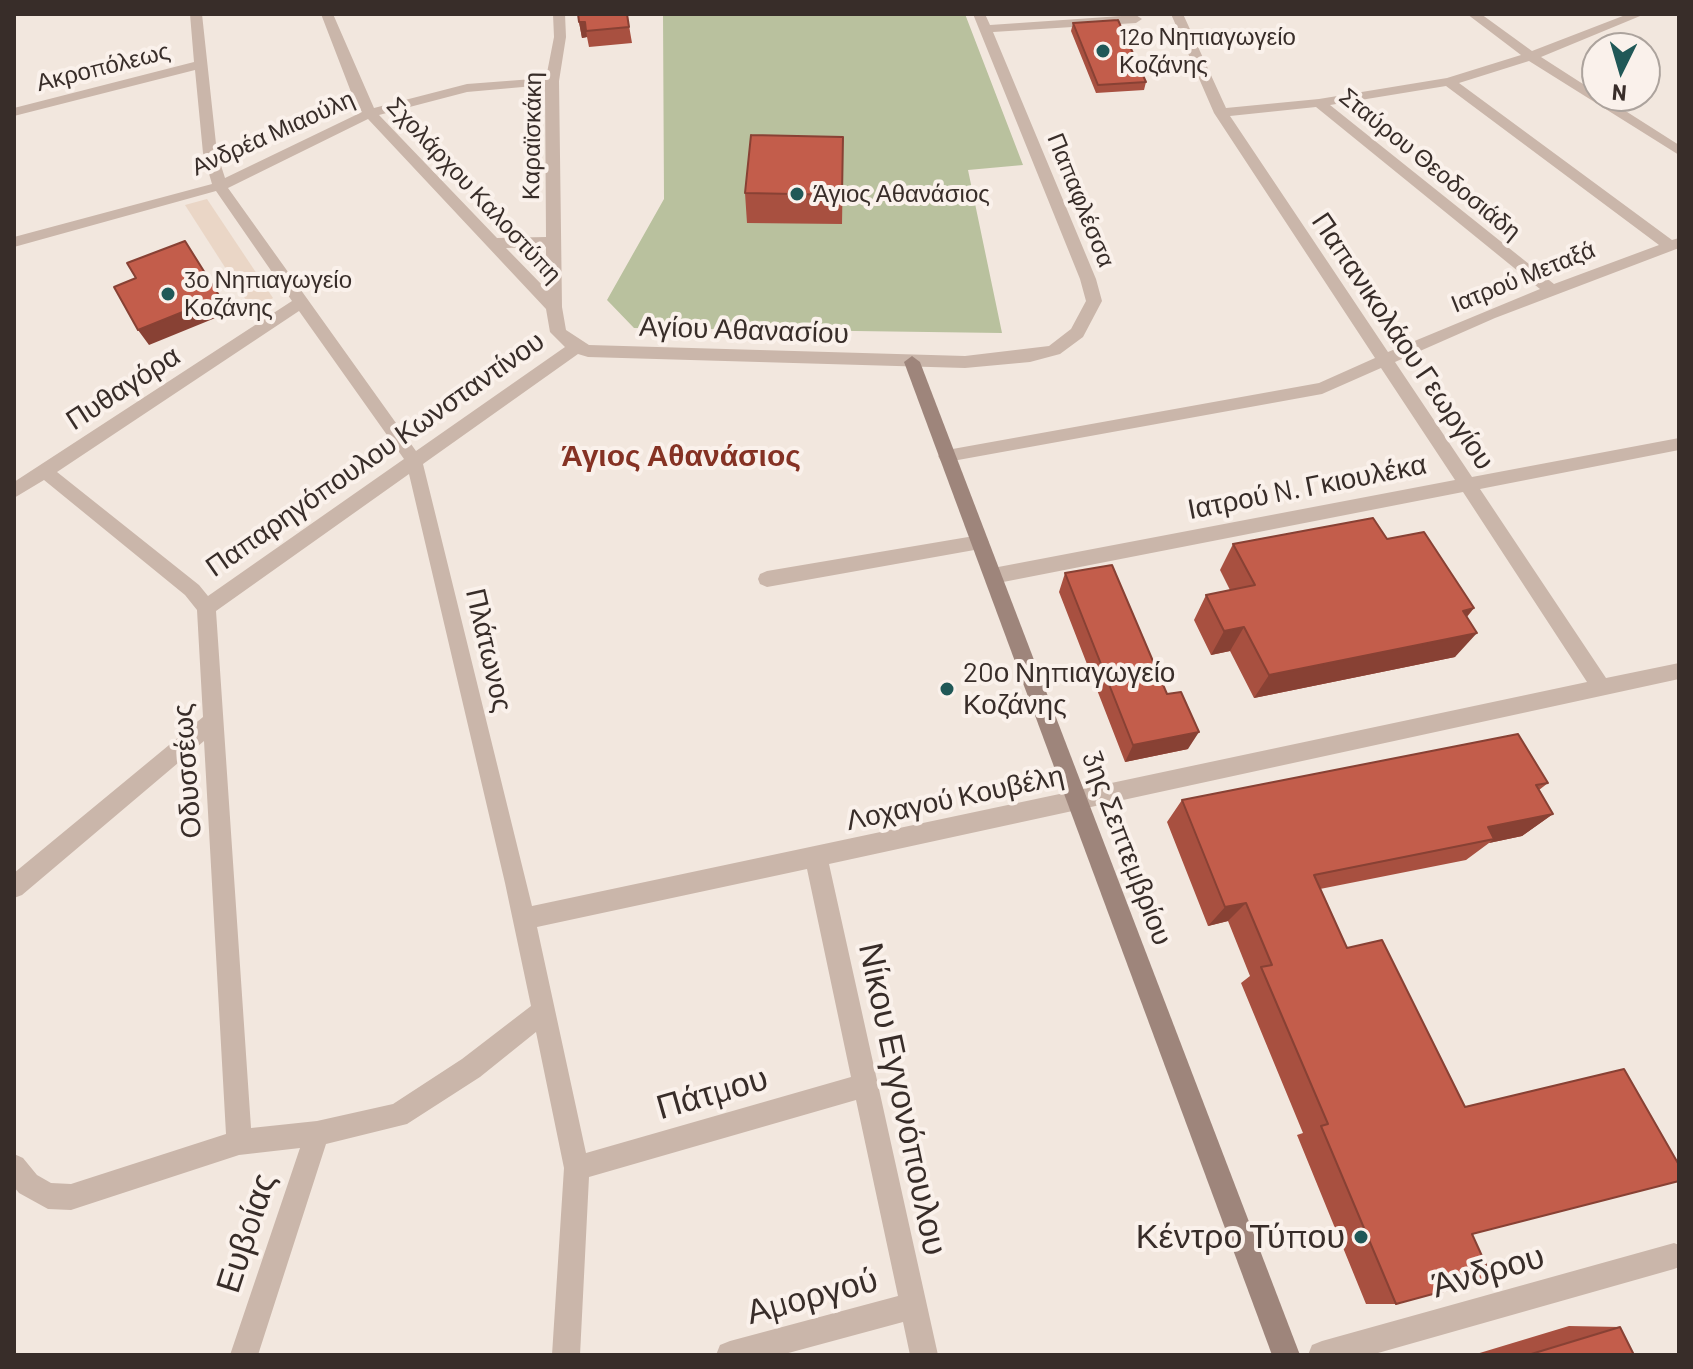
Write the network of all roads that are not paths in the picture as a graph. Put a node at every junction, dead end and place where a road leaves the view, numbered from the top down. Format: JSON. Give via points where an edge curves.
{"nodes":[{"id":1,"x":196,"y":14,"type":"edge"},
{"id":2,"x":327,"y":14,"type":"edge"},
{"id":3,"x":559,"y":14,"type":"edge"},
{"id":4,"x":1177,"y":14,"type":"edge"},
{"id":5,"x":1473,"y":14,"type":"edge"},
{"id":6,"x":1639,"y":14,"type":"edge"},
{"id":7,"x":1136,"y":19,"type":"dead end"},
{"id":8,"x":982,"y":22,"type":"edge"},
{"id":9,"x":1531,"y":56,"type":"junction"},
{"id":10,"x":202,"y":64,"type":"junction"},
{"id":11,"x":552,"y":81,"type":"junction"},
{"id":12,"x":1449,"y":82,"type":"junction"},
{"id":13,"x":1319,"y":103,"type":"junction"},
{"id":14,"x":14,"y":112,"type":"edge"},
{"id":15,"x":370,"y":113,"type":"junction"},
{"id":16,"x":1221,"y":113,"type":"junction"},
{"id":17,"x":1679,"y":151,"type":"edge"},
{"id":18,"x":220,"y":186,"type":"junction"},
{"id":19,"x":14,"y":242,"type":"edge"},
{"id":20,"x":552,"y":242,"type":"junction"},
{"id":21,"x":491,"y":243,"type":"junction"},
{"id":22,"x":1674,"y":244,"type":"edge"},
{"id":23,"x":1551,"y":290,"type":"junction"},
{"id":24,"x":301,"y":303,"type":"junction"},
{"id":25,"x":554,"y":307,"type":"junction"},
{"id":26,"x":576,"y":347,"type":"junction"},
{"id":27,"x":912,"y":362,"type":"junction"},
{"id":28,"x":1386,"y":362,"type":"junction"},
{"id":29,"x":1679,"y":444,"type":"edge"},
{"id":30,"x":947,"y":456,"type":"junction"},
{"id":31,"x":414,"y":461,"type":"junction"},
{"id":32,"x":44,"y":471,"type":"junction"},
{"id":33,"x":1468,"y":485,"type":"junction"},
{"id":34,"x":14,"y":491,"type":"edge"},
{"id":35,"x":980,"y":542,"type":"junction"},
{"id":36,"x":993,"y":576,"type":"junction"},
{"id":37,"x":767,"y":579,"type":"dead end"},
{"id":38,"x":206,"y":608,"type":"junction"},
{"id":39,"x":1679,"y":671,"type":"edge"},
{"id":40,"x":1602,"y":688,"type":"junction"},
{"id":41,"x":212,"y":722,"type":"junction"},
{"id":42,"x":1077,"y":801,"type":"junction"},
{"id":43,"x":816,"y":857,"type":"junction"},
{"id":44,"x":14,"y":887,"type":"edge"},
{"id":45,"x":524,"y":919,"type":"junction"},
{"id":46,"x":544,"y":1011,"type":"junction"},
{"id":47,"x":865,"y":1085,"type":"junction"},
{"id":48,"x":317,"y":1134,"type":"junction"},
{"id":49,"x":239,"y":1142,"type":"junction"},
{"id":50,"x":14,"y":1167,"type":"edge"},
{"id":51,"x":577,"y":1168,"type":"junction"},
{"id":52,"x":1674,"y":1256,"type":"dead end"},
{"id":53,"x":913,"y":1306,"type":"junction"},
{"id":54,"x":244,"y":1355,"type":"edge"},
{"id":55,"x":566,"y":1355,"type":"edge"},
{"id":56,"x":730,"y":1355,"type":"edge"},
{"id":57,"x":924,"y":1355,"type":"edge"},
{"id":58,"x":1286,"y":1355,"type":"edge"},
{"id":59,"x":1322,"y":1355,"type":"edge"}],
"edges":[{"from":1,"to":10,"type":"street","name":"Πλάτωνος"},
{"from":2,"to":15,"type":"street","name":"Σχολάρχου Καλοστύπη"},
{"from":3,"to":11,"type":"street","name":"Καραϊσκάκη"},
{"from":4,"to":16,"type":"street","name":"Παπανικολάου Γεωργίου"},
{"from":5,"to":9,"type":"street"},
{"from":6,"to":9,"type":"street"},
{"from":7,"to":8,"type":"street"},
{"from":8,"to":27,"type":"street","name":"Παπαφλέσσα","via":[[1094,301],[1077,333],[1054,350],[965,362]]},
{"from":9,"to":12,"type":"street"},
{"from":9,"to":17,"type":"street"},
{"from":10,"to":14,"type":"street","name":"Ακροπόλεως"},
{"from":10,"to":18,"type":"street","name":"Πλάτωνος","via":[[210,153]]},
{"from":11,"to":15,"type":"street","name":"Ανδρέα Μιαούλη","via":[[467,88]]},
{"from":11,"to":20,"type":"street","name":"Καραϊσκάκη"},
{"from":12,"to":13,"type":"street"},
{"from":12,"to":22,"type":"street"},
{"from":13,"to":16,"type":"street"},
{"from":13,"to":23,"type":"street","name":"Σταύρου Θεοδοσιάδη"},
{"from":15,"to":18,"type":"street","name":"Ανδρέα Μιαούλη"},
{"from":15,"to":21,"type":"street","name":"Σχολάρχου Καλοστύπη"},
{"from":16,"to":28,"type":"street","name":"Παπανικολάου Γεωργίου"},
{"from":18,"to":19,"type":"street","name":"Ανδρέα Μιαούλη"},
{"from":18,"to":24,"type":"street","name":"Πλάτωνος"},
{"from":20,"to":21,"type":"street"},
{"from":20,"to":25,"type":"street","name":"Καραϊσκάκη"},
{"from":21,"to":25,"type":"street","name":"Σχολάρχου Καλοστύπη"},
{"from":22,"to":23,"type":"street","name":"Ιατρού Μεταξά"},
{"from":23,"to":28,"type":"street","name":"Ιατρού Μεταξά"},
{"from":24,"to":31,"type":"street","name":"Πλάτωνος"},
{"from":24,"to":32,"type":"street","name":"Πυθαγόρα"},
{"from":25,"to":26,"type":"street","name":"Καραϊσκάκη","via":[[558,332]]},
{"from":26,"to":27,"type":"street","name":"Αγίου Αθανασίου"},
{"from":26,"to":31,"type":"street","name":"Παπαρηγόπουλου Κωνσταντίνου"},
{"from":27,"to":30,"type":"street","name":"3ης Σεπτεμβρίου"},
{"from":28,"to":30,"type":"street","name":"Ιατρού Μεταξά","via":[[1322,388]]},
{"from":28,"to":33,"type":"street","name":"Παπανικολάου Γεωργίου"},
{"from":29,"to":33,"type":"street","name":"Ιατρού N. Γκιουλέκα"},
{"from":30,"to":35,"type":"street","name":"3ης Σεπτεμβρίου"},
{"from":31,"to":38,"type":"street","name":"Παπαρηγόπουλου Κωνσταντίνου"},
{"from":31,"to":45,"type":"street","name":"Πλάτωνος"},
{"from":32,"to":34,"type":"street","name":"Πυθαγόρα"},
{"from":32,"to":38,"type":"street","via":[[192,590]]},
{"from":33,"to":36,"type":"street","name":"Ιατρού N. Γκιουλέκα"},
{"from":33,"to":40,"type":"street","name":"Παπανικολάου Γεωργίου"},
{"from":35,"to":36,"type":"street","name":"3ης Σεπτεμβρίου"},
{"from":35,"to":37,"type":"street"},
{"from":36,"to":42,"type":"street","name":"3ης Σεπτεμβρίου"},
{"from":38,"to":41,"type":"street","name":"Οδυσσέως"},
{"from":39,"to":40,"type":"street","name":"Λοχαγού Κουβέλη"},
{"from":40,"to":42,"type":"street","name":"Λοχαγού Κουβέλη"},
{"from":41,"to":44,"type":"street"},
{"from":41,"to":49,"type":"street","name":"Οδυσσέως"},
{"from":42,"to":43,"type":"street","name":"Λοχαγού Κουβέλη"},
{"from":42,"to":58,"type":"street","name":"3ης Σεπτεμβρίου"},
{"from":43,"to":45,"type":"street","name":"Λοχαγού Κουβέλη"},
{"from":43,"to":47,"type":"street","name":"Νίκου Εγγονόπουλου"},
{"from":45,"to":46,"type":"street","name":"Πλάτωνος"},
{"from":46,"to":48,"type":"street","via":[[471,1068],[398,1115]]},
{"from":46,"to":51,"type":"street","name":"Πλάτωνος"},
{"from":47,"to":51,"type":"street","name":"Πάτμου"},
{"from":47,"to":53,"type":"street","name":"Νίκου Εγγονόπουλου"},
{"from":48,"to":49,"type":"street"},
{"from":48,"to":54,"type":"street","name":"Ευβoίας"},
{"from":49,"to":50,"type":"street","via":[[71,1197],[48,1196]]},
{"from":51,"to":55,"type":"street","name":"Πλάτωνος"},
{"from":52,"to":59,"type":"street","name":"Άνδρου"},
{"from":53,"to":56,"type":"street","name":"Αμοργού"},
{"from":53,"to":57,"type":"street","name":"Νίκου Εγγονόπουλου"}]}
